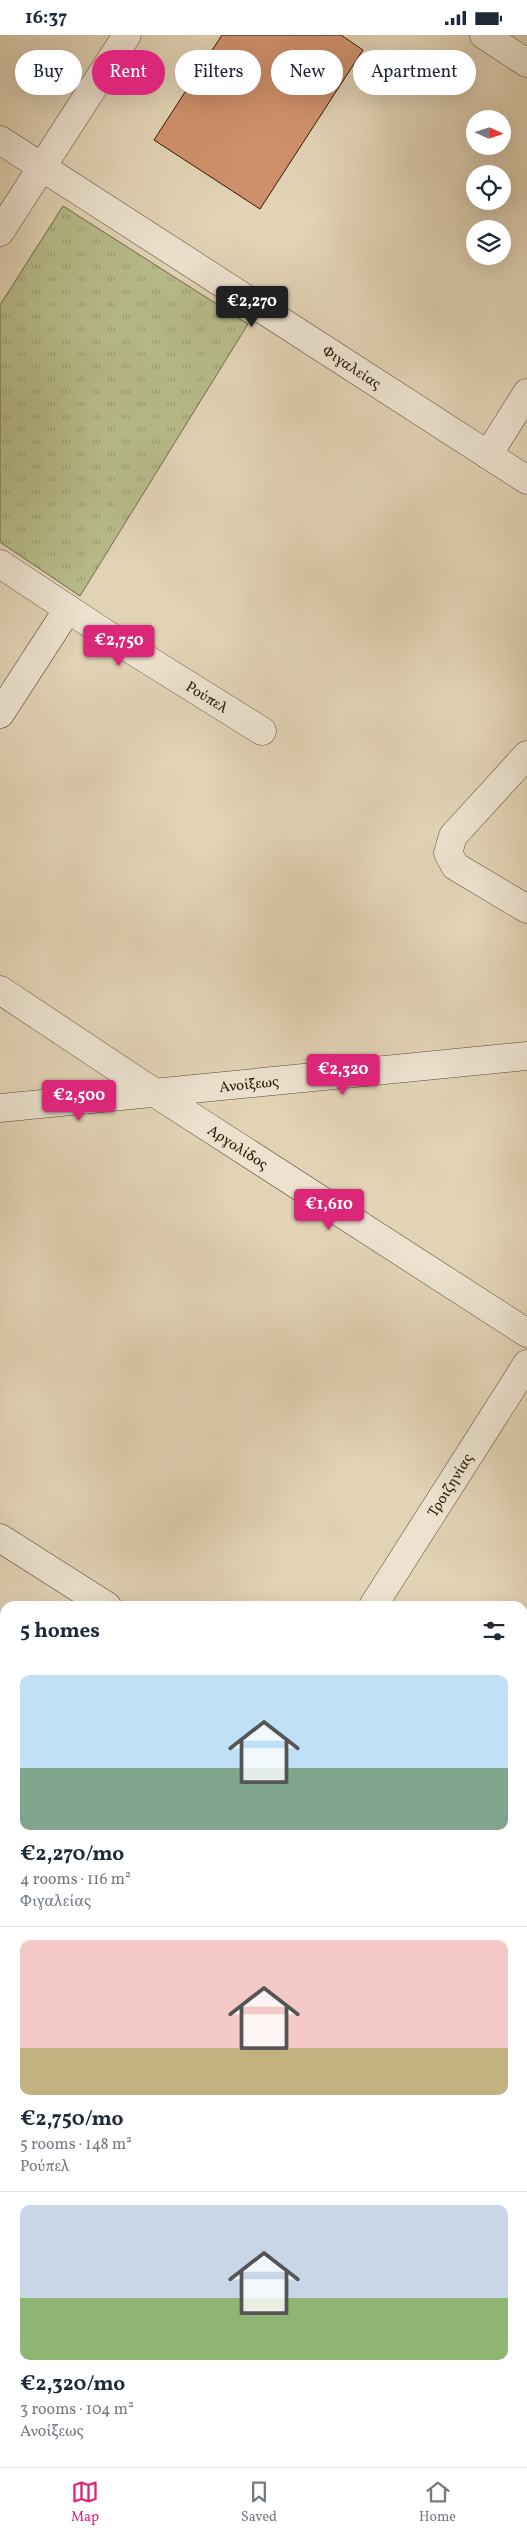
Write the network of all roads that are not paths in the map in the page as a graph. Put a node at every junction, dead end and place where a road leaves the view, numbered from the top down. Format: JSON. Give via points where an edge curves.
{"nodes":[{"id":1,"x":127,"y":35,"type":"edge"},
{"id":2,"x":484,"y":35,"type":"edge"},
{"id":3,"x":527,"y":63,"type":"edge"},
{"id":4,"x":0,"y":140,"type":"edge"},
{"id":5,"x":42,"y":167,"type":"junction"},
{"id":6,"x":0,"y":232,"type":"edge"},
{"id":7,"x":527,"y":393,"type":"edge"},
{"id":8,"x":488,"y":455,"type":"junction"},
{"id":9,"x":527,"y":480,"type":"edge"},
{"id":10,"x":0,"y":564,"type":"edge"},
{"id":11,"x":68,"y":609,"type":"junction"},
{"id":12,"x":0,"y":715,"type":"edge"},
{"id":13,"x":262,"y":731,"type":"dead end"},
{"id":14,"x":527,"y":755,"type":"edge"},
{"id":15,"x":527,"y":909,"type":"edge"},
{"id":16,"x":0,"y":990,"type":"edge"},
{"id":17,"x":527,"y":1056,"type":"edge"},
{"id":18,"x":154,"y":1093,"type":"junction"},
{"id":19,"x":0,"y":1108,"type":"edge"},
{"id":20,"x":527,"y":1333,"type":"edge"},
{"id":21,"x":527,"y":1364,"type":"edge"},
{"id":22,"x":0,"y":1538,"type":"edge"},
{"id":23,"x":99,"y":1601,"type":"edge"},
{"id":24,"x":376,"y":1601,"type":"edge"}],
"edges":[{"from":1,"to":5,"type":"street"},
{"from":2,"to":3,"type":"street"},
{"from":4,"to":5,"type":"street","name":"Φιγαλείας"},
{"from":5,"to":6,"type":"street"},
{"from":5,"to":8,"type":"street","name":"Φιγαλείας"},
{"from":7,"to":8,"type":"street"},
{"from":8,"to":9,"type":"street","name":"Φιγαλείας"},
{"from":10,"to":11,"type":"street","name":"Ρούπελ"},
{"from":11,"to":12,"type":"street"},
{"from":11,"to":13,"type":"street","name":"Ρούπελ"},
{"from":14,"to":15,"type":"street","via":[[452,836],[448,853],[455,866]]},
{"from":16,"to":18,"type":"street","name":"Αργολίδος"},
{"from":17,"to":18,"type":"street","name":"Ανοίξεως"},
{"from":18,"to":19,"type":"street","name":"Ανοίξεως"},
{"from":18,"to":20,"type":"street","name":"Αργολίδος"},
{"from":21,"to":24,"type":"street","name":"Τροιζηνίας"},
{"from":22,"to":23,"type":"street"}]}
